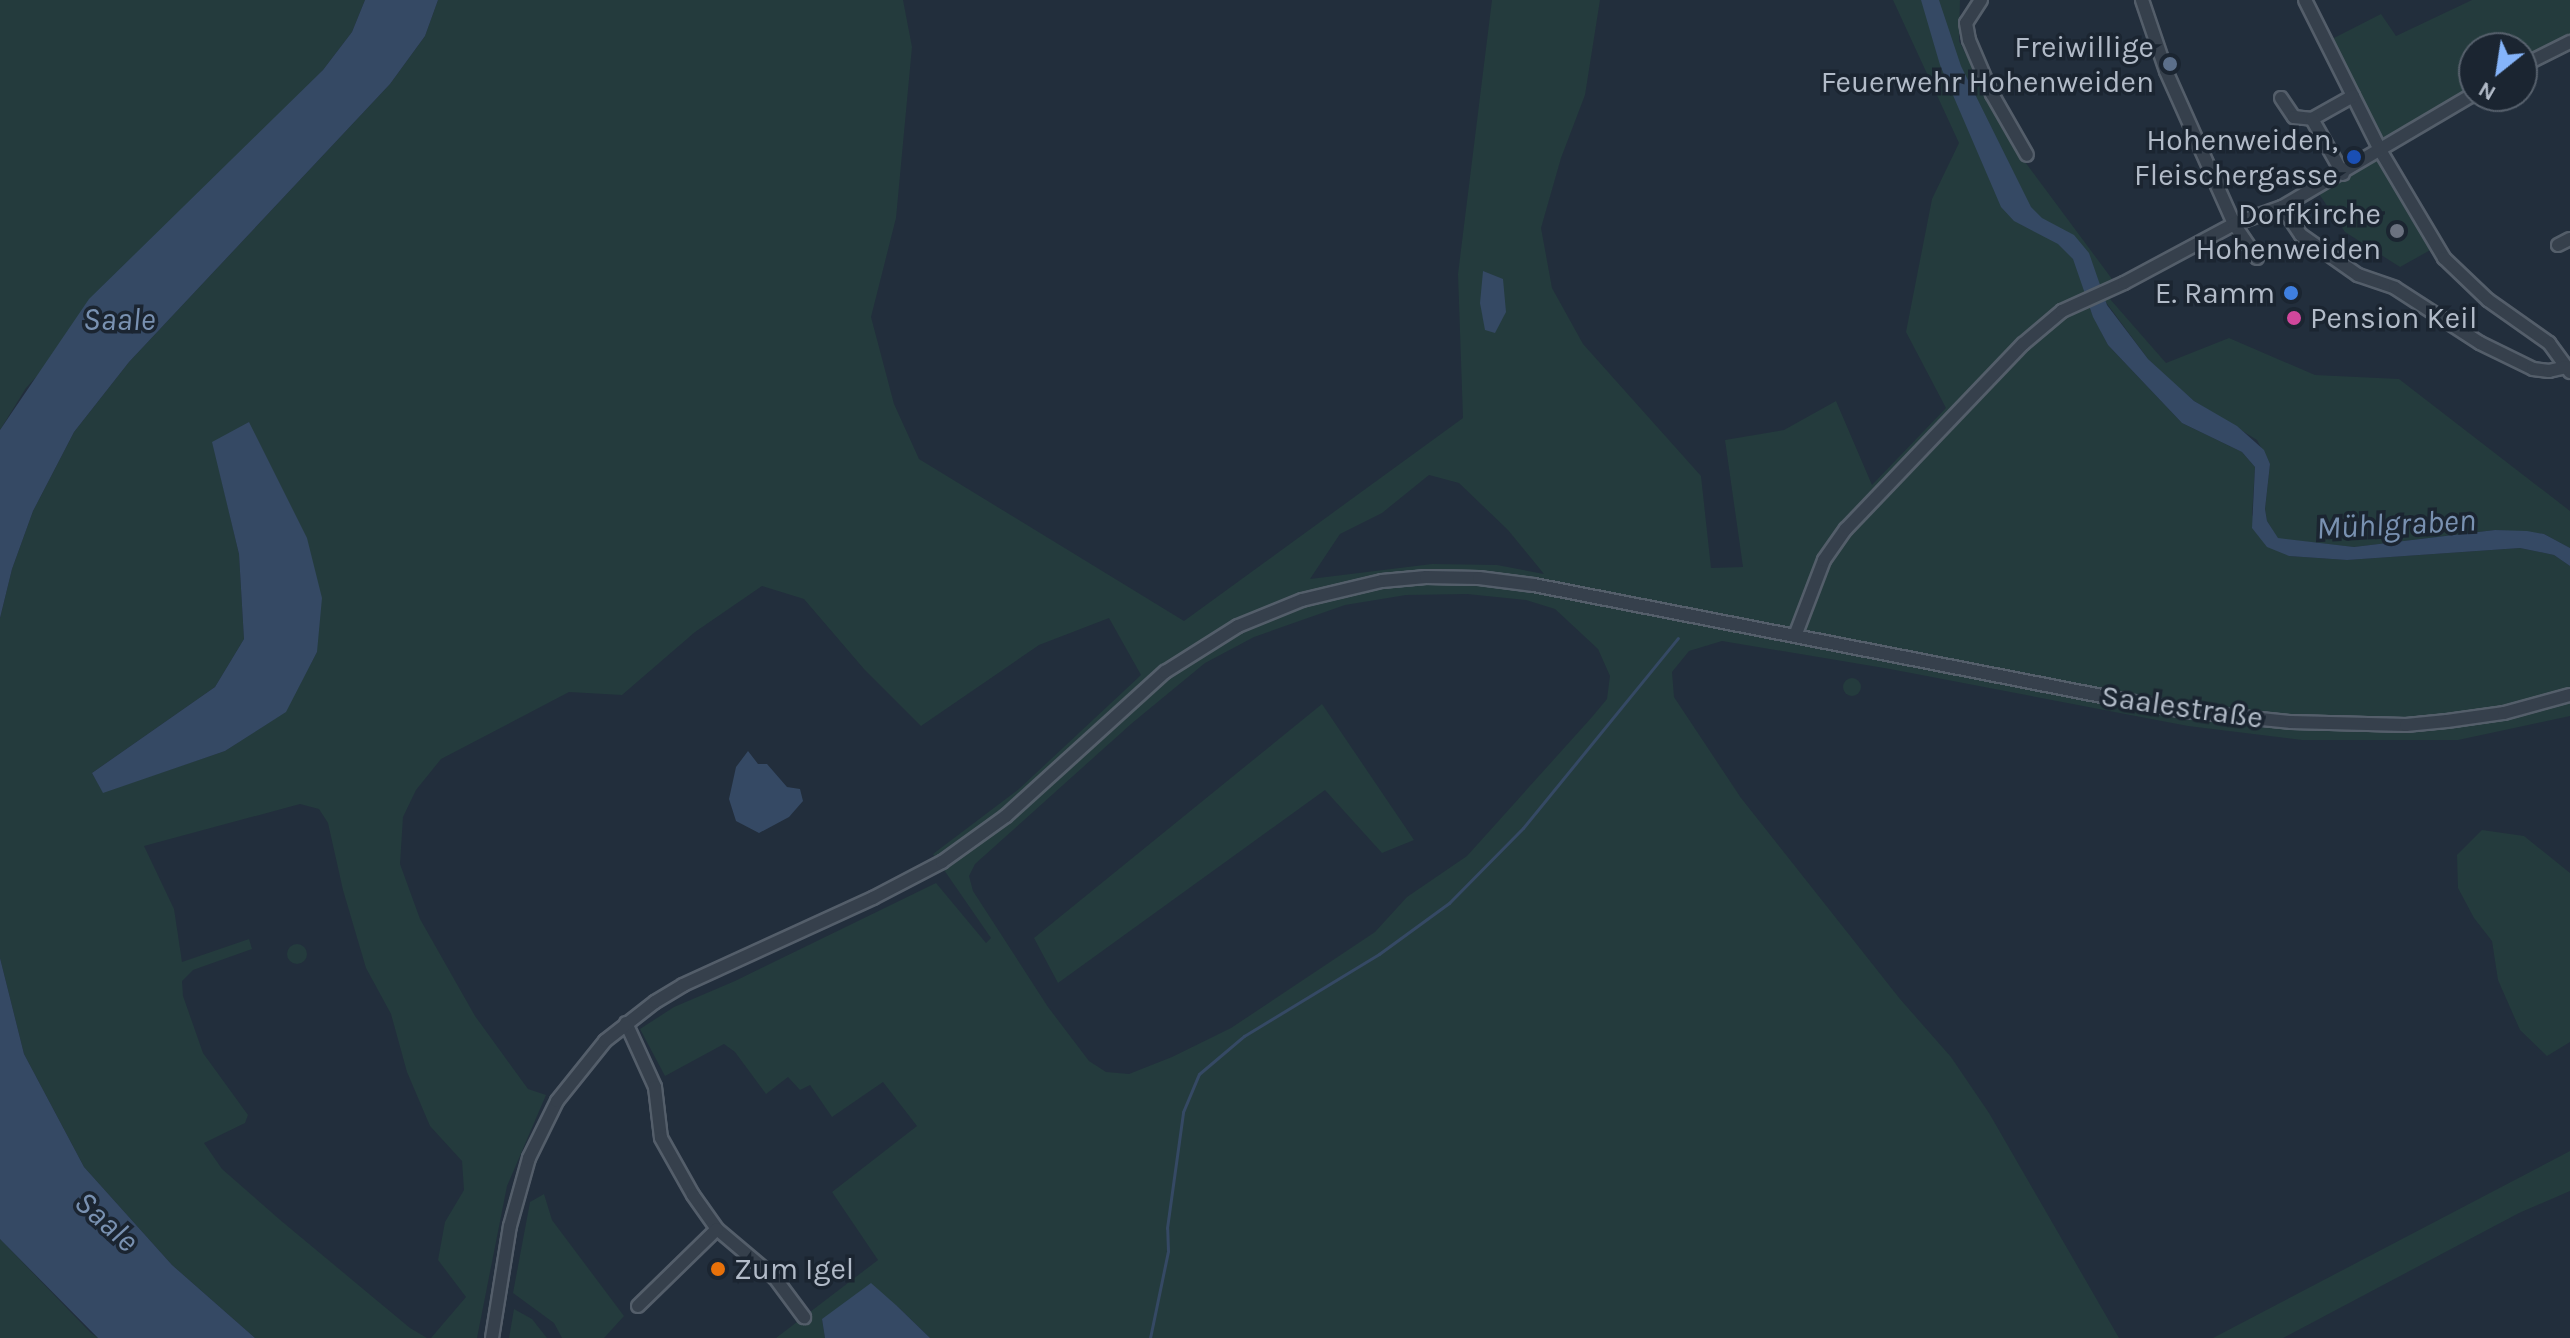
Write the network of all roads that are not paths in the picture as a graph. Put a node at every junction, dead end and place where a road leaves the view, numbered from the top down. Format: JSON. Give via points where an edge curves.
{"nodes":[{"id":1,"x":1981,"y":0,"type":"edge"},
{"id":2,"x":2142,"y":0,"type":"edge"},
{"id":3,"x":2305,"y":0,"type":"edge"},
{"id":4,"x":2570,"y":42,"type":"edge"},
{"id":5,"x":2538,"y":58,"type":"edge"},
{"id":6,"x":2353,"y":96,"type":"junction"},
{"id":7,"x":2281,"y":98,"type":"dead end"},
{"id":8,"x":2458,"y":104,"type":"edge"},
{"id":9,"x":2312,"y":119,"type":"junction"},
{"id":10,"x":2380,"y":150,"type":"junction"},
{"id":11,"x":2027,"y":155,"type":"dead end"},
{"id":12,"x":2343,"y":174,"type":"junction"},
{"id":13,"x":2282,"y":207,"type":"junction"},
{"id":14,"x":2234,"y":224,"type":"junction"},
{"id":15,"x":2257,"y":258,"type":"dead end"},
{"id":16,"x":2568,"y":369,"type":"edge"},
{"id":17,"x":1795,"y":636,"type":"junction"},
{"id":18,"x":2570,"y":695,"type":"edge"},
{"id":19,"x":626,"y":1023,"type":"junction"},
{"id":20,"x":717,"y":1229,"type":"junction"},
{"id":21,"x":638,"y":1306,"type":"dead end"},
{"id":22,"x":804,"y":1317,"type":"dead end"},
{"id":23,"x":492,"y":1338,"type":"edge"}],
"edges":[{"from":1,"to":11,"type":"street","via":[[1966,23],[1969,40]]},
{"from":2,"to":14,"type":"street","via":[[2166,71]]},
{"from":3,"to":6,"type":"street"},
{"from":4,"to":5,"type":"street"},
{"from":6,"to":9,"type":"street"},
{"from":6,"to":10,"type":"street"},
{"from":7,"to":9,"type":"street","via":[[2294,117]]},
{"from":8,"to":10,"type":"street"},
{"from":9,"to":12,"type":"street"},
{"from":10,"to":12,"type":"street"},
{"from":10,"to":16,"type":"street","via":[[2444,258],[2488,300],[2549,343]]},
{"from":12,"to":13,"type":"street"},
{"from":13,"to":14,"type":"street"},
{"from":13,"to":16,"type":"street","via":[[2301,235],[2358,275],[2395,288],[2533,369]]},
{"from":14,"to":15,"type":"street"},
{"from":14,"to":17,"type":"street","via":[[2079,302],[2023,344],[1846,529],[1824,560]]},
{"from":17,"to":18,"type":"street","name":"Saalestraße","via":[[2184,711],[2291,722],[2406,725],[2504,713]]},
{"from":17,"to":19,"type":"street","name":"Saalestraße","via":[[1479,578],[1382,581],[1302,600],[1238,626],[1165,672],[1006,816],[942,862],[683,985]]},
{"from":19,"to":20,"type":"street","via":[[655,1087],[661,1138]]},
{"from":19,"to":23,"type":"street","via":[[571,1081],[529,1158],[510,1226]]},
{"from":20,"to":21,"type":"street"},
{"from":20,"to":22,"type":"street","via":[[775,1278]]}]}
